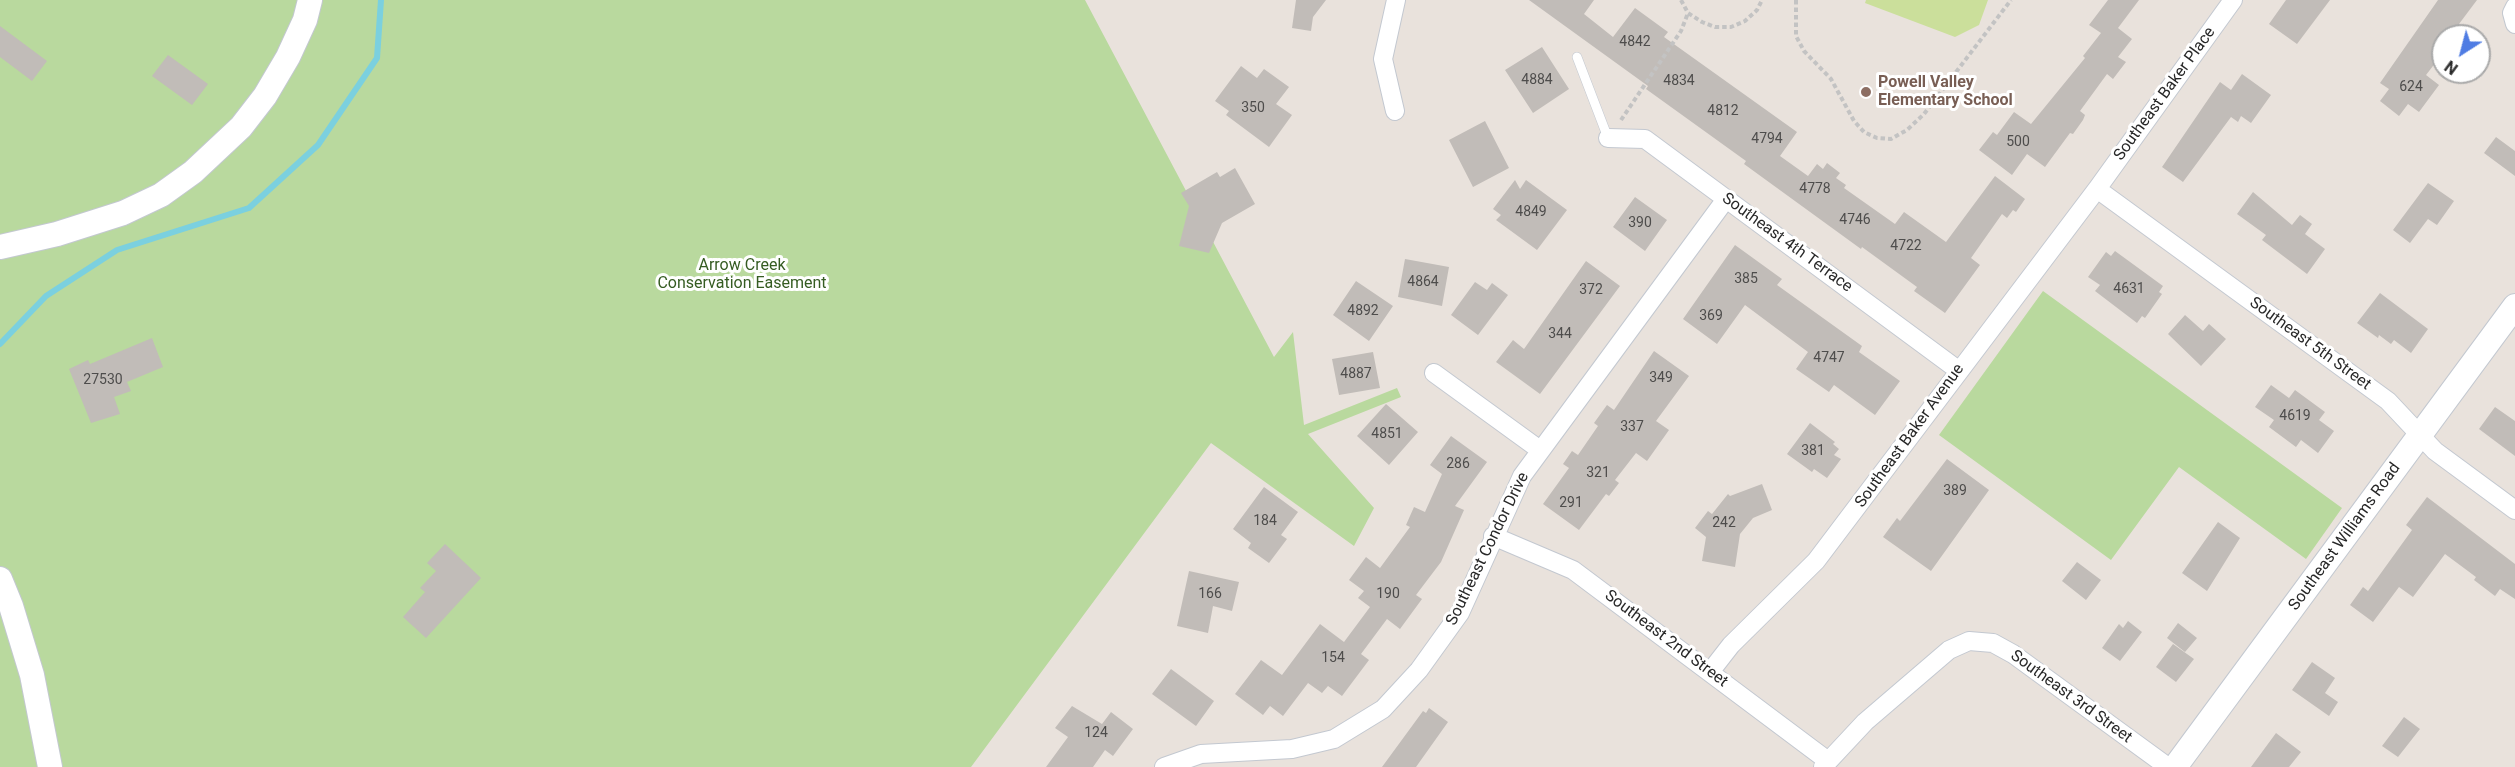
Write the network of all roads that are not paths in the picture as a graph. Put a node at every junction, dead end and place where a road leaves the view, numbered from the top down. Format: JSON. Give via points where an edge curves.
{"nodes":[{"id":1,"x":310,"y":0,"type":"edge"},
{"id":2,"x":1396,"y":0,"type":"edge"},
{"id":3,"x":2233,"y":0,"type":"edge"},
{"id":4,"x":2515,"y":7,"type":"edge"},
{"id":5,"x":2515,"y":24,"type":"edge"},
{"id":6,"x":1577,"y":57,"type":"dead end"},
{"id":7,"x":1395,"y":111,"type":"dead end"},
{"id":8,"x":1608,"y":138,"type":"joint"},
{"id":9,"x":2097,"y":189,"type":"junction"},
{"id":10,"x":1726,"y":199,"type":"junction"},
{"id":11,"x":0,"y":247,"type":"edge"},
{"id":12,"x":2515,"y":306,"type":"edge"},
{"id":13,"x":1959,"y":369,"type":"junction"},
{"id":14,"x":1434,"y":373,"type":"dead end"},
{"id":15,"x":2420,"y":435,"type":"junction"},
{"id":16,"x":1540,"y":450,"type":"junction"},
{"id":17,"x":2515,"y":510,"type":"edge"},
{"id":18,"x":1493,"y":536,"type":"junction"},
{"id":19,"x":0,"y":579,"type":"edge"},
{"id":20,"x":1710,"y":672,"type":"junction"},
{"id":21,"x":1826,"y":764,"type":"edge"},
{"id":22,"x":50,"y":767,"type":"edge"},
{"id":23,"x":1164,"y":767,"type":"edge"},
{"id":24,"x":2168,"y":767,"type":"edge"},
{"id":25,"x":2175,"y":767,"type":"edge"}],
"edges":[{"from":1,"to":11,"type":"street","via":[[288,57],[265,96],[241,127],[193,172],[161,195],[123,213]]},
{"from":2,"to":7,"type":"street","via":[[1383,59]]},
{"from":3,"to":9,"type":"street","name":"Southeast Baker Place"},
{"from":4,"to":5,"type":"street"},
{"from":6,"to":8,"type":"lane"},
{"from":8,"to":10,"type":"street","name":"Southeast 4th Terrace","via":[[1645,139]]},
{"from":9,"to":13,"type":"street","name":"Southeast Baker Avenue"},
{"from":9,"to":15,"type":"street","name":"Southeast 5th Street","via":[[2388,401]]},
{"from":10,"to":13,"type":"street","name":"Southeast 4th Terrace"},
{"from":10,"to":16,"type":"street","name":"Southeast Condor Drive"},
{"from":12,"to":15,"type":"street","name":"Southeast Williams Road"},
{"from":13,"to":20,"type":"street","name":"Southeast Baker Avenue","via":[[1816,561],[1731,645]]},
{"from":14,"to":16,"type":"street"},
{"from":15,"to":17,"type":"street","name":"Southeast 5th Street","via":[[2435,451]]},
{"from":15,"to":25,"type":"street","name":"Southeast Williams Road"},
{"from":16,"to":18,"type":"street","name":"Southeast Condor Drive","via":[[1522,476]]},
{"from":18,"to":20,"type":"street","name":"Southeast 2nd Street","via":[[1573,570]]},
{"from":18,"to":23,"type":"street","name":"Southeast Condor Drive","via":[[1460,614],[1419,670],[1383,710],[1334,739],[1292,749],[1200,754]]},
{"from":19,"to":22,"type":"street","via":[[32,675]]},
{"from":20,"to":21,"type":"street","name":"Southeast 2nd Street"},
{"from":21,"to":24,"type":"street","name":"Southeast 3rd Street","via":[[1865,722],[1949,650],[1969,641],[1993,643],[2013,654]]}]}
